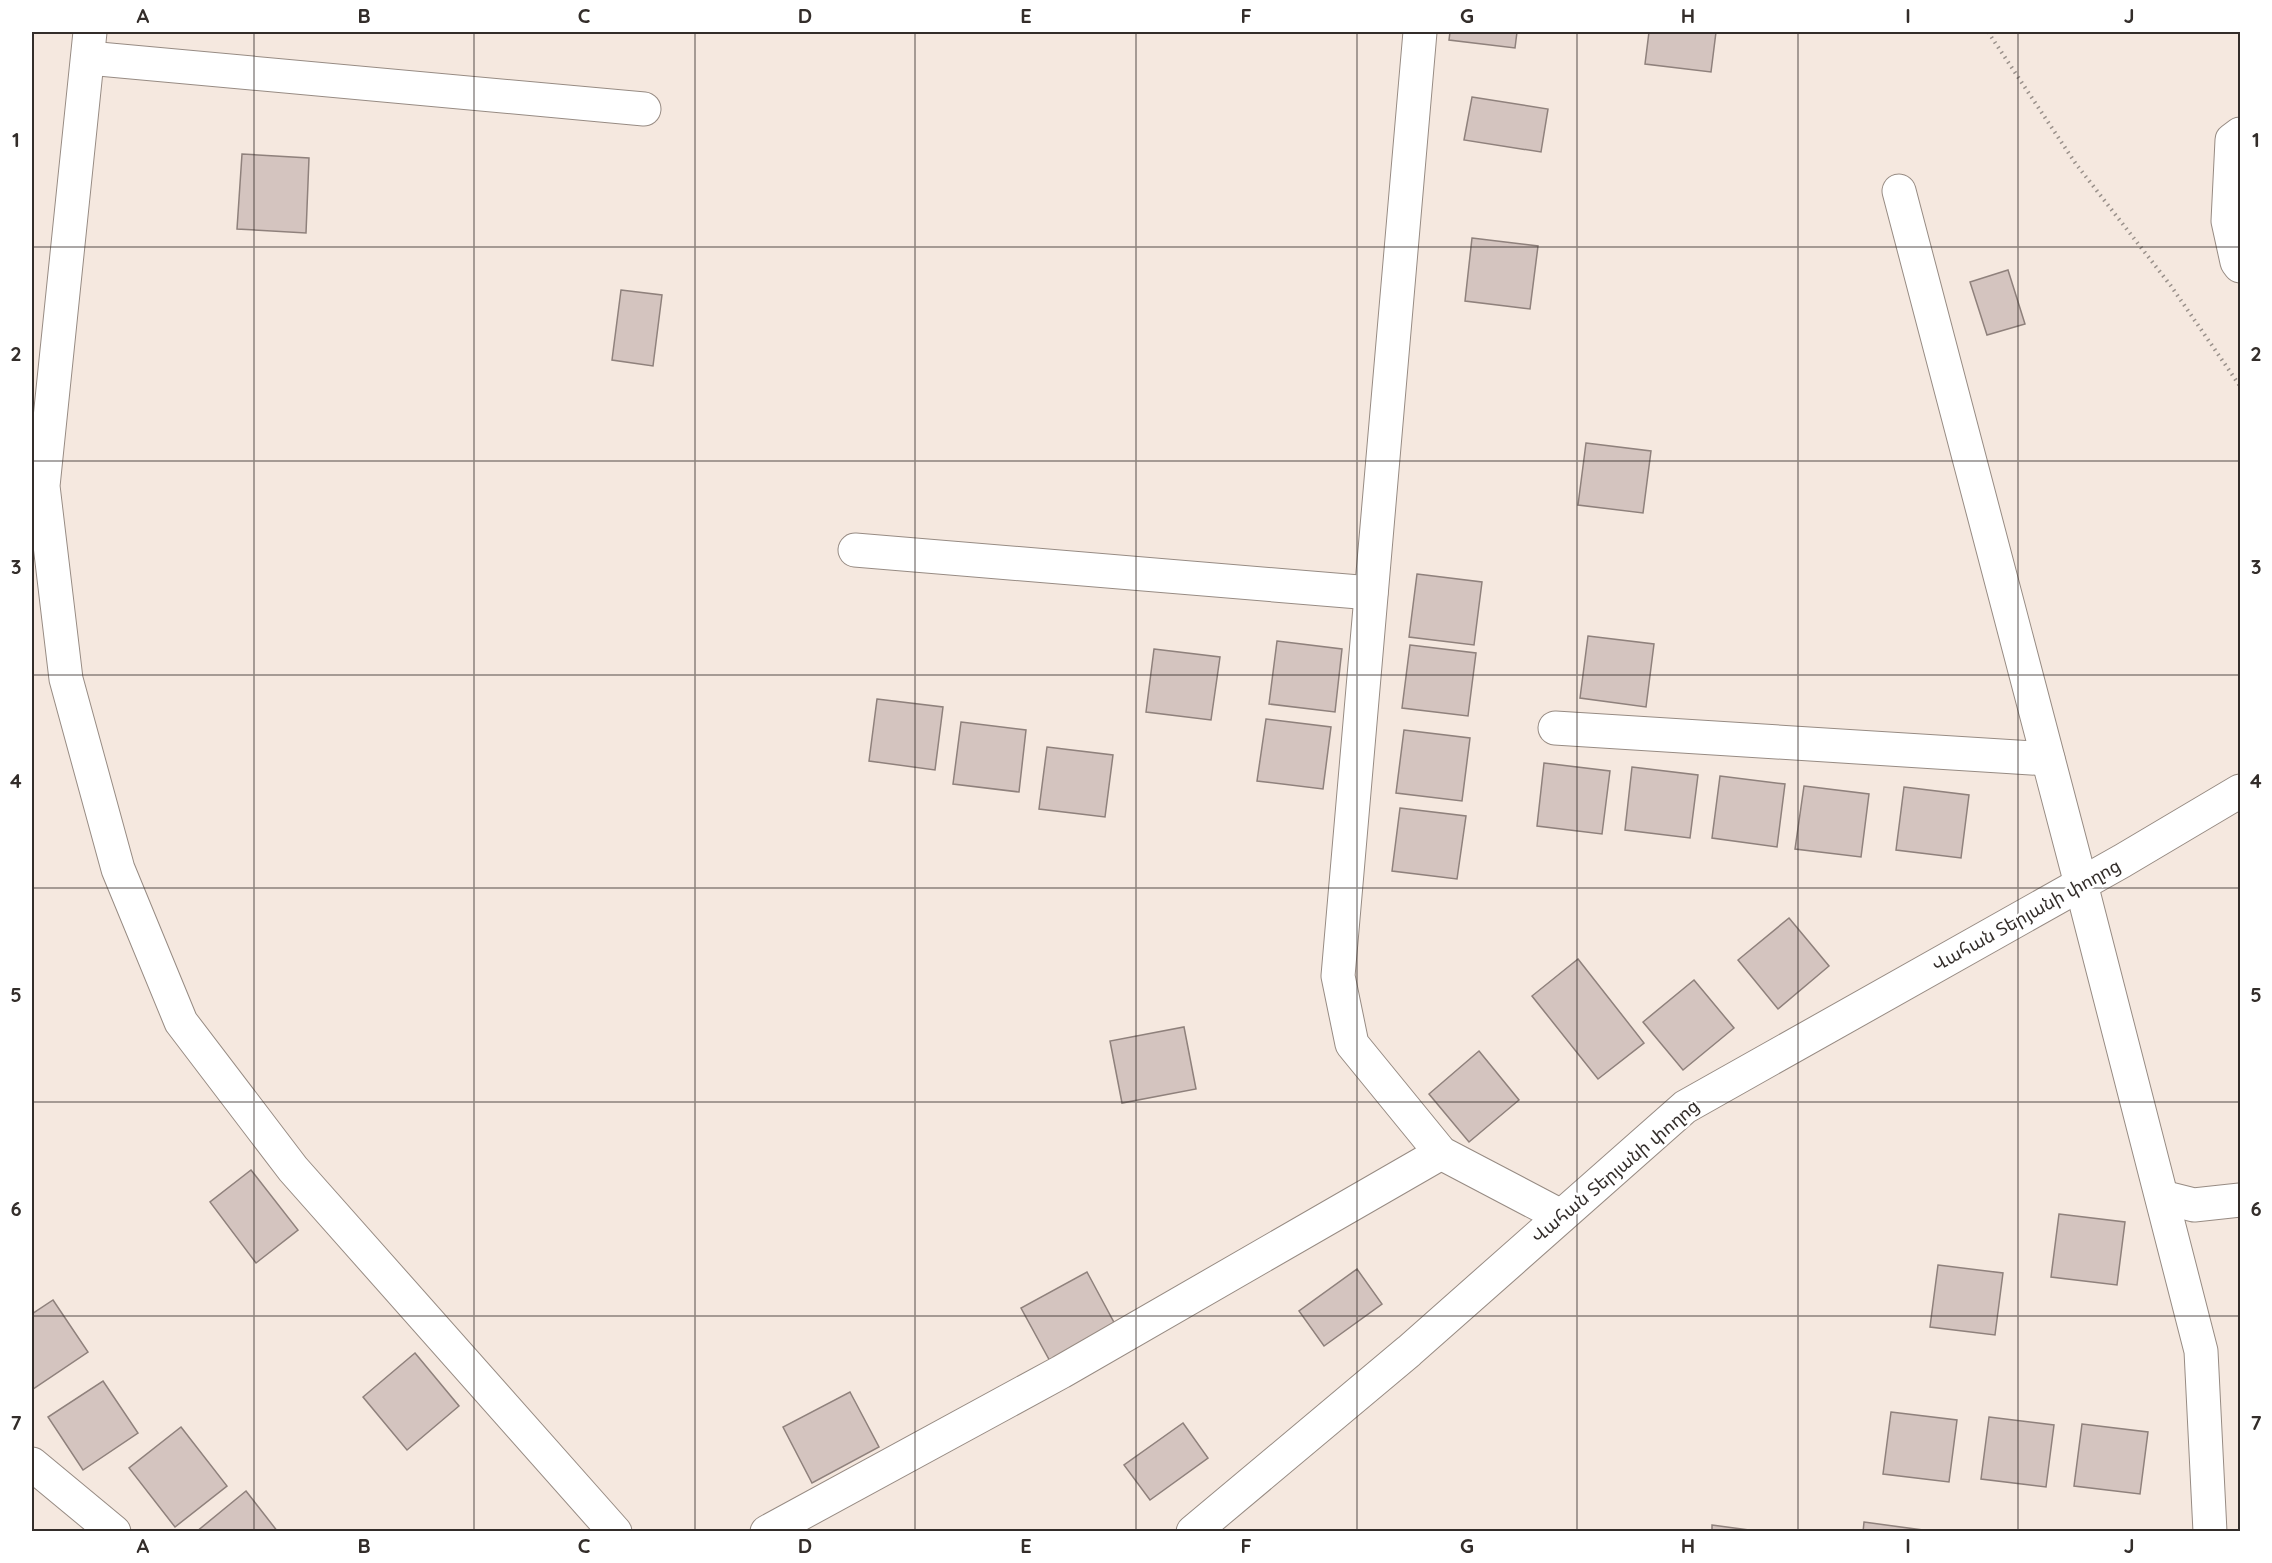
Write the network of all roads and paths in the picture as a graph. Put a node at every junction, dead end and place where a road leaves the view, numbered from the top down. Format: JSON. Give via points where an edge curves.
{"nodes":[{"id":1,"x":1420,"y":32,"type":"edge"},
{"id":2,"x":1988,"y":32,"type":"edge"},
{"id":3,"x":89,"y":45,"type":"edge"},
{"id":4,"x":644,"y":109,"type":"dead end"},
{"id":5,"x":2241,"y":134,"type":"edge"},
{"id":6,"x":1899,"y":191,"type":"dead end"},
{"id":7,"x":2241,"y":266,"type":"edge"},
{"id":8,"x":2241,"y":387,"type":"edge"},
{"id":9,"x":855,"y":550,"type":"dead end"},
{"id":10,"x":1371,"y":593,"type":"junction"},
{"id":11,"x":1555,"y":728,"type":"dead end"},
{"id":12,"x":2048,"y":759,"type":"junction"},
{"id":13,"x":2241,"y":791,"type":"edge"},
{"id":14,"x":2081,"y":884,"type":"junction"},
{"id":15,"x":1441,"y":1153,"type":"junction"},
{"id":16,"x":2162,"y":1197,"type":"junction"},
{"id":17,"x":2241,"y":1200,"type":"edge"},
{"id":18,"x":1561,"y":1216,"type":"junction"},
{"id":19,"x":32,"y":1464,"type":"edge"},
{"id":20,"x":114,"y":1532,"type":"edge"},
{"id":21,"x":615,"y":1532,"type":"edge"},
{"id":22,"x":767,"y":1532,"type":"edge"},
{"id":23,"x":1193,"y":1532,"type":"edge"},
{"id":24,"x":2210,"y":1532,"type":"edge"}],
"edges":[{"from":1,"to":10,"type":"street"},
{"from":2,"to":8,"type":"path","via":[[2076,164],[2171,286]]},
{"from":3,"to":4,"type":"street"},
{"from":3,"to":21,"type":"street","via":[[43,486],[66,679],[118,869],[181,1022],[293,1169]]},
{"from":5,"to":7,"type":"street","via":[[2232,140],[2228,221]]},
{"from":6,"to":12,"type":"street"},
{"from":9,"to":10,"type":"street"},
{"from":10,"to":15,"type":"street","via":[[1338,976],[1352,1044]]},
{"from":11,"to":12,"type":"street"},
{"from":12,"to":14,"type":"street"},
{"from":13,"to":14,"type":"street","name":"Վահան Տերյանի փողոց"},
{"from":14,"to":16,"type":"street"},
{"from":14,"to":18,"type":"street","name":"Վահան Տերյանի փողոց","via":[[1685,1107]]},
{"from":15,"to":18,"type":"street"},
{"from":15,"to":22,"type":"street","via":[[1061,1372]]},
{"from":16,"to":17,"type":"street","via":[[2194,1205]]},
{"from":16,"to":24,"type":"street","via":[[2201,1351]]},
{"from":18,"to":23,"type":"street","name":"Վահան Տերյանի փողոց","via":[[1409,1351]]},
{"from":19,"to":20,"type":"street"}]}
